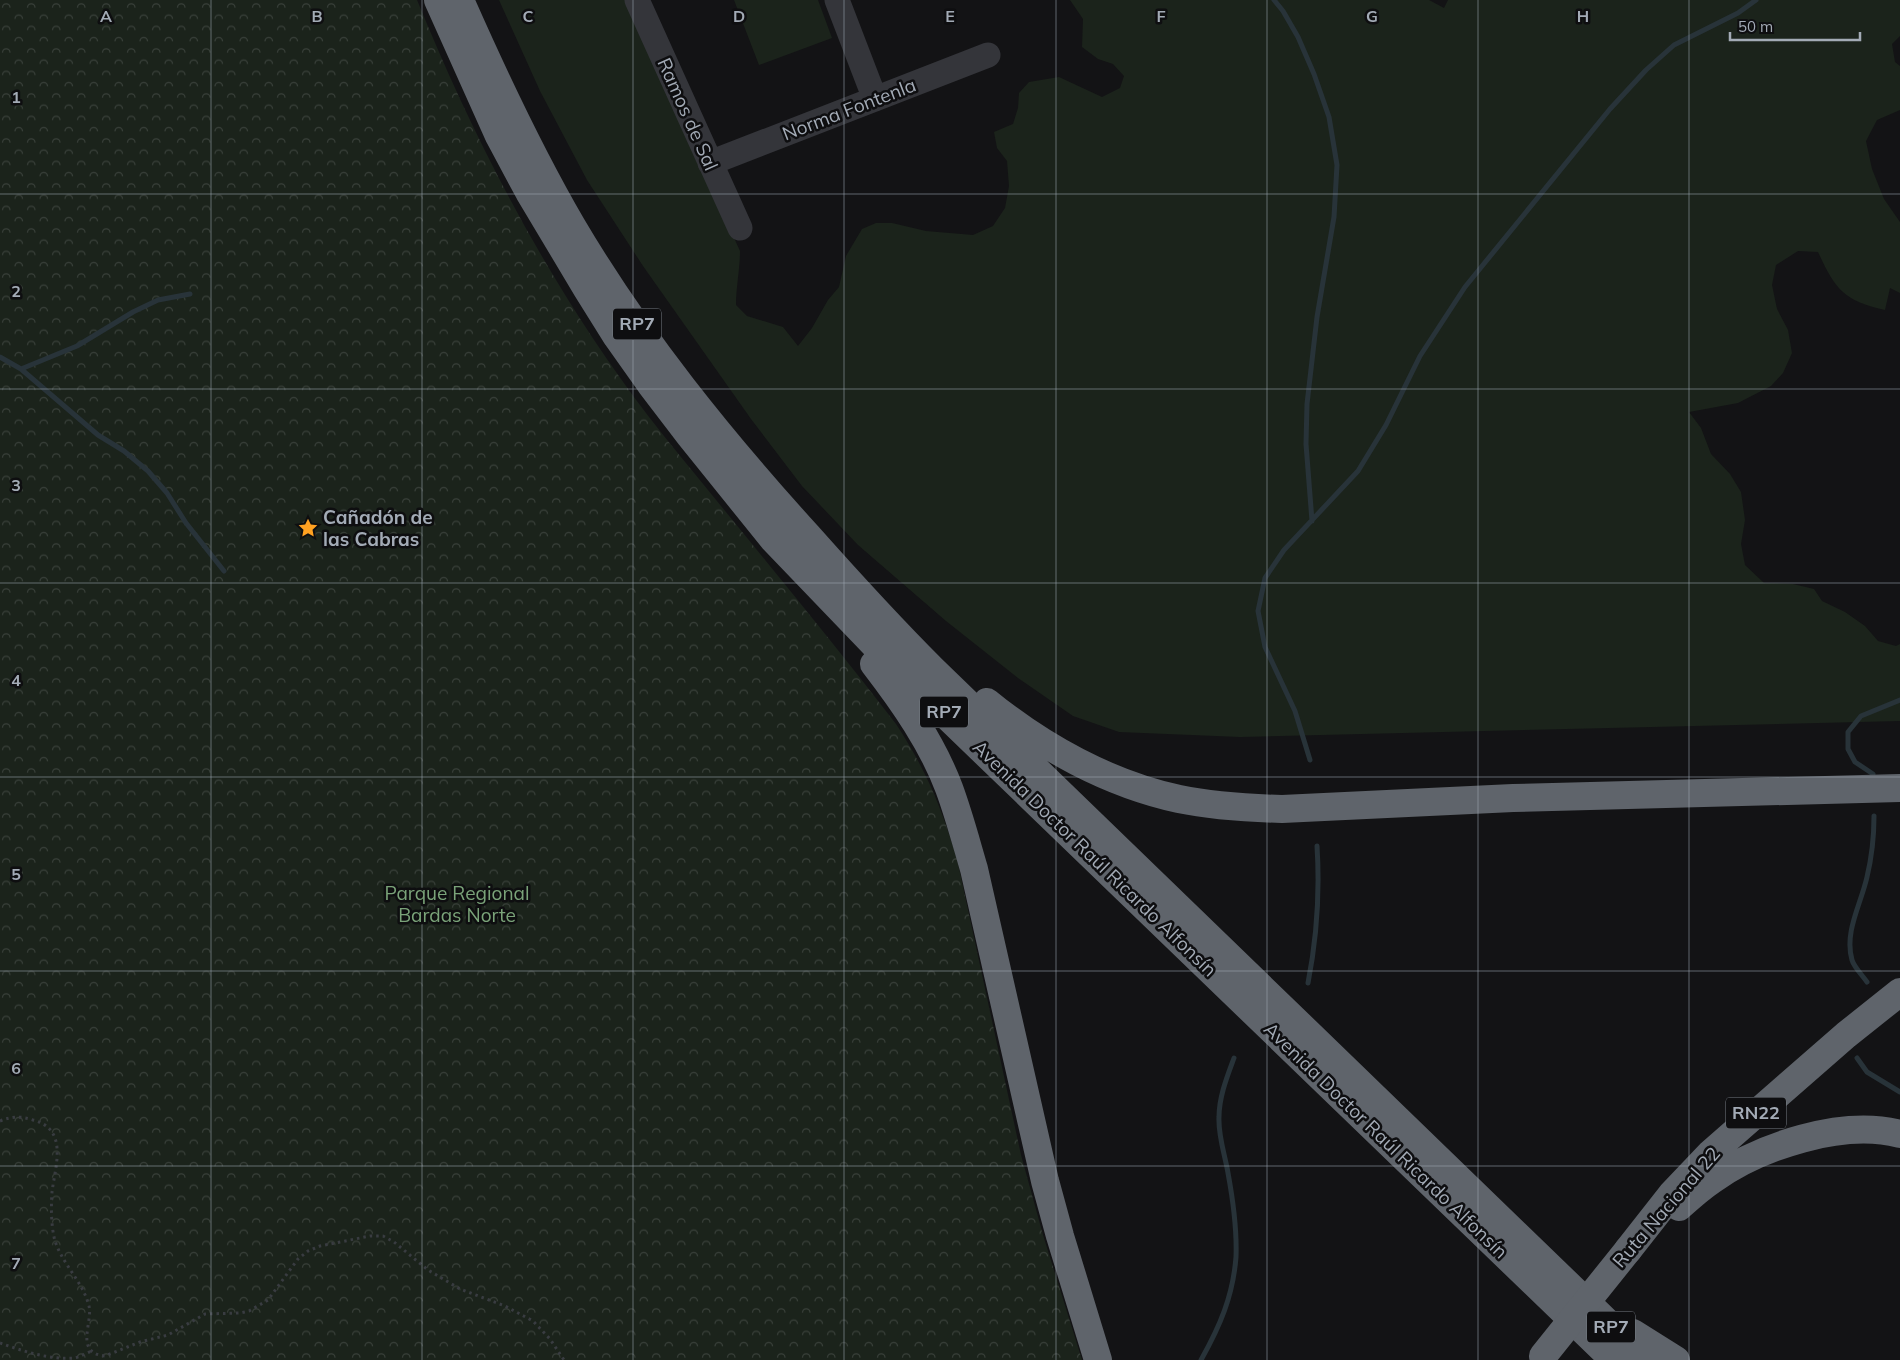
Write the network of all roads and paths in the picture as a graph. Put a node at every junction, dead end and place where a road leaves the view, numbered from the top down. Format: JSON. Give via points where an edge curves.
{"nodes":[{"id":1,"x":438,"y":0,"type":"edge"},
{"id":2,"x":460,"y":0,"type":"edge"},
{"id":3,"x":636,"y":0,"type":"edge"},
{"id":4,"x":837,"y":0,"type":"edge"},
{"id":5,"x":988,"y":55,"type":"dead end"},
{"id":6,"x":875,"y":99,"type":"junction"},
{"id":7,"x":710,"y":163,"type":"junction"},
{"id":8,"x":740,"y":228,"type":"dead end"},
{"id":9,"x":773,"y":538,"type":"junction"},
{"id":10,"x":874,"y":608,"type":"junction"},
{"id":11,"x":1900,"y":788,"type":"edge"},
{"id":12,"x":1900,"y":992,"type":"edge"},
{"id":13,"x":0,"y":1121,"type":"edge"},
{"id":14,"x":1900,"y":1134,"type":"edge"},
{"id":15,"x":1628,"y":1250,"type":"junction"},
{"id":16,"x":1577,"y":1293,"type":"junction"},
{"id":17,"x":1577,"y":1324,"type":"junction"},
{"id":18,"x":0,"y":1343,"type":"edge"},
{"id":19,"x":92,"y":1351,"type":"junction"},
{"id":20,"x":1542,"y":1358,"type":"edge"},
{"id":21,"x":564,"y":1360,"type":"edge"},
{"id":22,"x":1098,"y":1360,"type":"edge"},
{"id":23,"x":1601,"y":1360,"type":"edge"},
{"id":24,"x":1614,"y":1360,"type":"edge"},
{"id":25,"x":1646,"y":1360,"type":"edge"},
{"id":26,"x":1676,"y":1360,"type":"edge"}],
"edges":[{"from":1,"to":9,"type":"highway","name":"Avenida Doctor Raúl Ricardo Alfonsín","number":"RP7","via":[[499,136],[577,274],[617,336],[690,436]]},
{"from":2,"to":10,"type":"highway","name":"Avenida Doctor Raúl Ricardo Alfonsín","number":"RP7","via":[[545,176],[573,227],[632,317],[727,444]]},
{"from":3,"to":7,"type":"street","name":"Ramos de Sal"},
{"from":4,"to":6,"type":"street"},
{"from":5,"to":6,"type":"street","name":"Norma Fontenla"},
{"from":6,"to":7,"type":"street","name":"Norma Fontenla"},
{"from":7,"to":8,"type":"street","name":"Ramos de Sal"},
{"from":9,"to":17,"type":"highway","name":"Avenida Doctor Raúl Ricardo Alfonsín","number":"RP7","via":[[893,664]]},
{"from":9,"to":22,"type":"highway","via":[[895,691],[916,723],[949,787],[974,869],[1033,1133]]},
{"from":10,"to":11,"type":"highway","via":[[1004,716],[1031,734],[1089,767],[1180,799],[1282,809],[1513,798]]},
{"from":10,"to":16,"type":"highway","name":"Avenida Doctor Raúl Ricardo Alfonsín","number":"RP7","via":[[997,732]]},
{"from":12,"to":15,"type":"highway","name":"Ruta Nacional 22","number":"RN22","via":[[1711,1153],[1672,1194]]},
{"from":13,"to":19,"type":"path","via":[[21,1116],[48,1127],[54,1135],[58,1158],[51,1220],[56,1242],[87,1300],[90,1316],[86,1339]]},
{"from":14,"to":15,"type":"highway","via":[[1870,1129],[1844,1130],[1817,1134],[1762,1154],[1713,1180]]},
{"from":15,"to":20,"type":"highway","name":"Ruta Nacional 22","number":"RN22","bridge":true},
{"from":16,"to":25,"type":"highway","number":"RP7"},
{"from":16,"to":26,"type":"highway","via":[[1646,1343]]},
{"from":17,"to":23,"type":"highway"},
{"from":17,"to":24,"type":"highway","number":"RP7"},
{"from":18,"to":19,"type":"path","via":[[52,1357],[75,1358]]},
{"from":19,"to":21,"type":"path","via":[[105,1356],[168,1335],[206,1314],[250,1311],[268,1300],[298,1259],[308,1251],[370,1236],[383,1236],[451,1284],[533,1321]]}]}
